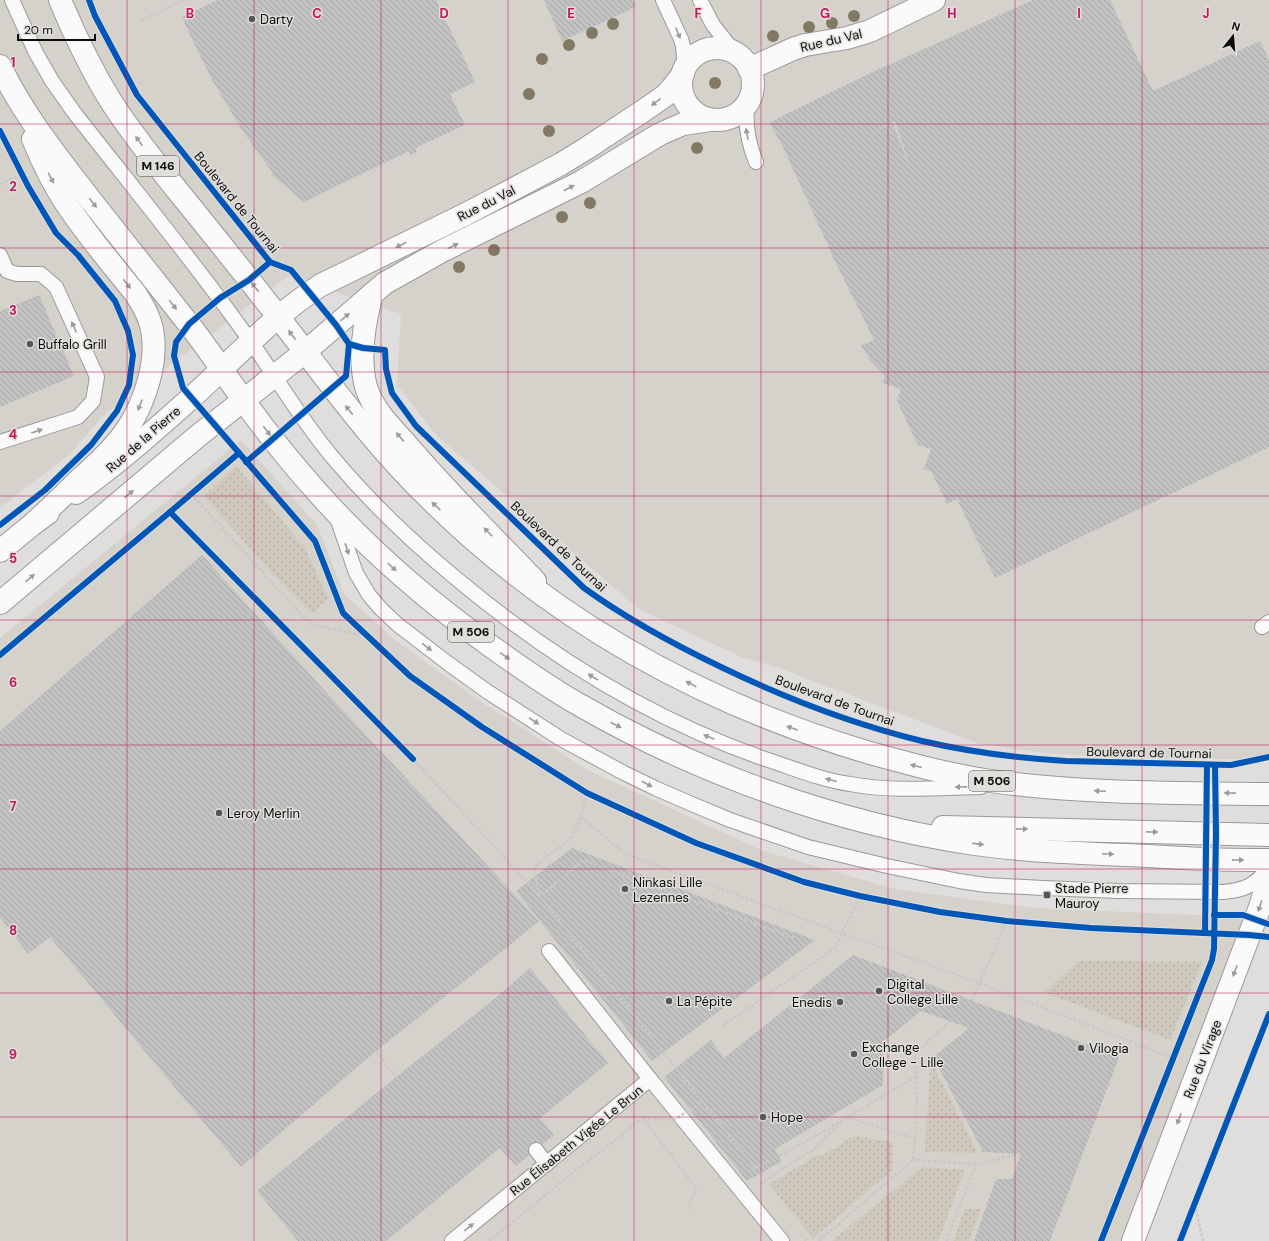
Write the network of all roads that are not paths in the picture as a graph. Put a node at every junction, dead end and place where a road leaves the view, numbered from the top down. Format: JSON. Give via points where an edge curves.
{"nodes":[{"id":1,"x":12,"y":0,"type":"edge"},
{"id":2,"x":60,"y":0,"type":"edge"},
{"id":3,"x":663,"y":0,"type":"edge"},
{"id":4,"x":700,"y":0,"type":"edge"},
{"id":5,"x":934,"y":0,"type":"edge"},
{"id":6,"x":743,"y":61,"type":"junction"},
{"id":7,"x":0,"y":66,"type":"edge"},
{"id":8,"x":684,"y":71,"type":"junction"},
{"id":9,"x":13,"y":92,"type":"junction"},
{"id":10,"x":747,"y":104,"type":"junction"},
{"id":11,"x":710,"y":120,"type":"junction"},
{"id":12,"x":756,"y":162,"type":"dead end"},
{"id":13,"x":1,"y":259,"type":"edge"},
{"id":14,"x":372,"y":294,"type":"junction"},
{"id":15,"x":279,"y":318,"type":"junction"},
{"id":16,"x":251,"y":341,"type":"junction"},
{"id":17,"x":305,"y":352,"type":"junction"},
{"id":18,"x":221,"y":369,"type":"junction"},
{"id":19,"x":274,"y":376,"type":"junction"},
{"id":20,"x":243,"y":400,"type":"junction"},
{"id":21,"x":0,"y":442,"type":"edge"},
{"id":22,"x":335,"y":511,"type":"junction"},
{"id":23,"x":33,"y":524,"type":"junction"},
{"id":24,"x":0,"y":551,"type":"edge"},
{"id":25,"x":0,"y":603,"type":"edge"},
{"id":26,"x":564,"y":610,"type":"junction"},
{"id":27,"x":1028,"y":786,"type":"junction"},
{"id":28,"x":1269,"y":794,"type":"edge"},
{"id":29,"x":872,"y":823,"type":"junction"},
{"id":30,"x":1269,"y":835,"type":"edge"},
{"id":31,"x":1269,"y":860,"type":"edge"},
{"id":32,"x":1269,"y":867,"type":"edge"},
{"id":33,"x":1269,"y":877,"type":"edge"},
{"id":34,"x":549,"y":951,"type":"dead end"},
{"id":35,"x":650,"y":1079,"type":"junction"},
{"id":36,"x":536,"y":1150,"type":"dead end"},
{"id":37,"x":547,"y":1164,"type":"junction"},
{"id":38,"x":452,"y":1241,"type":"edge"},
{"id":39,"x":782,"y":1241,"type":"edge"},
{"id":40,"x":1133,"y":1241,"type":"edge"}],
"edges":[{"from":1,"to":16,"type":"lane","via":[[36,53],[73,111]]},
{"from":15,"to":2,"type":"main road","number":"M 146","one_way":true,"via":[[126,124],[95,74]]},
{"from":3,"to":8,"type":"lane","one_way":true,"via":[[681,39]]},
{"from":4,"to":6,"type":"lane","via":[[713,25]]},
{"from":5,"to":6,"type":"main road","name":"Rue du Val","via":[[847,38],[805,45]]},
{"from":6,"to":8,"type":"main road","via":[[722,49],[707,50],[694,57]]},
{"from":6,"to":10,"type":"main road","via":[[753,79],[752,95]]},
{"from":7,"to":9,"type":"main road"},
{"from":8,"to":11,"type":"main road","via":[[681,88],[686,103],[696,114]]},
{"from":8,"to":15,"type":"main road","name":"Rue du Val","one_way":true,"via":[[666,95],[587,148],[472,210],[321,285]]},
{"from":9,"to":18,"type":"main road","one_way":true,"via":[[49,146],[189,324]]},
{"from":9,"to":23,"type":"main road","one_way":true,"via":[[41,158],[65,202],[143,305],[150,322],[154,344],[152,367],[146,388],[137,412],[125,432],[99,462]]},
{"from":10,"to":11,"type":"main road","via":[[740,112],[726,119]]},
{"from":12,"to":10,"type":"lane","one_way":true,"via":[[747,137]]},
{"from":14,"to":11,"type":"main road","name":"Rue du Val","one_way":true,"via":[[403,272],[575,185],[660,134],[684,124]]},
{"from":21,"to":13,"type":"lane","one_way":true,"via":[[78,417],[93,401],[97,377],[56,287],[41,274],[17,274],[7,271]]},
{"from":17,"to":14,"type":"main road","name":"Rue du Val","one_way":true},
{"from":26,"to":14,"type":"main road","number":"M 506","one_way":true,"via":[[426,467],[371,400],[364,378],[363,348]]},
{"from":15,"to":16,"type":"main road","name":"Rue de la Pierre"},
{"from":17,"to":15,"type":"main road","number":"M 506","one_way":true},
{"from":16,"to":18,"type":"main road","name":"Rue de la Pierre"},
{"from":16,"to":19,"type":"lane"},
{"from":17,"to":19,"type":"main road"},
{"from":26,"to":17,"type":"main road","number":"M 506","one_way":true,"via":[[512,572],[430,500],[370,434]]},
{"from":18,"to":20,"type":"main road"},
{"from":18,"to":23,"type":"main road","name":"Rue de la Pierre","via":[[124,457]]},
{"from":19,"to":20,"type":"main road"},
{"from":27,"to":19,"type":"lane","one_way":true,"via":[[904,788],[850,784],[806,773],[748,753],[683,725],[622,694],[575,666],[488,606],[407,536],[332,458]]},
{"from":20,"to":22,"type":"main road","number":"M 506","one_way":true},
{"from":25,"to":20,"type":"main road","one_way":true},
{"from":22,"to":29,"type":"main road","number":"M 506","one_way":true,"via":[[385,561],[442,610],[527,672],[575,703],[638,737],[728,777],[810,806]]},
{"from":22,"to":32,"type":"lane","one_way":true,"via":[[356,573],[381,609],[398,625],[488,692],[561,738],[657,789],[730,820],[851,858],[986,885],[1223,892],[1235,891],[1255,883]]},
{"from":23,"to":24,"type":"main road","name":"Rue de la Pierre"},
{"from":27,"to":26,"type":"main road","number":"M 506","one_way":true,"via":[[904,763],[780,723],[720,698],[656,666]]},
{"from":28,"to":27,"type":"main road","number":"M 506","one_way":true,"via":[[1115,791]]},
{"from":29,"to":30,"type":"main road","number":"M 506","one_way":true,"via":[[967,828]]},
{"from":29,"to":31,"type":"main road","number":"M 506","one_way":true,"via":[[970,843],[1027,850],[1206,860]]},
{"from":33,"to":40,"type":"main road","name":"Rue du Virage","one_way":true,"via":[[1260,907]]},
{"from":34,"to":35,"type":"lane"},
{"from":35,"to":37,"type":"lane","name":"Rue Élisabeth Vigée Le Brun"},
{"from":35,"to":39,"type":"lane","name":"Rue Élisabeth Vigée Le Brun"},
{"from":36,"to":37,"type":"lane"},
{"from":38,"to":37,"type":"lane","name":"Rue Élisabeth Vigée Le Brun","one_way":true}]}
